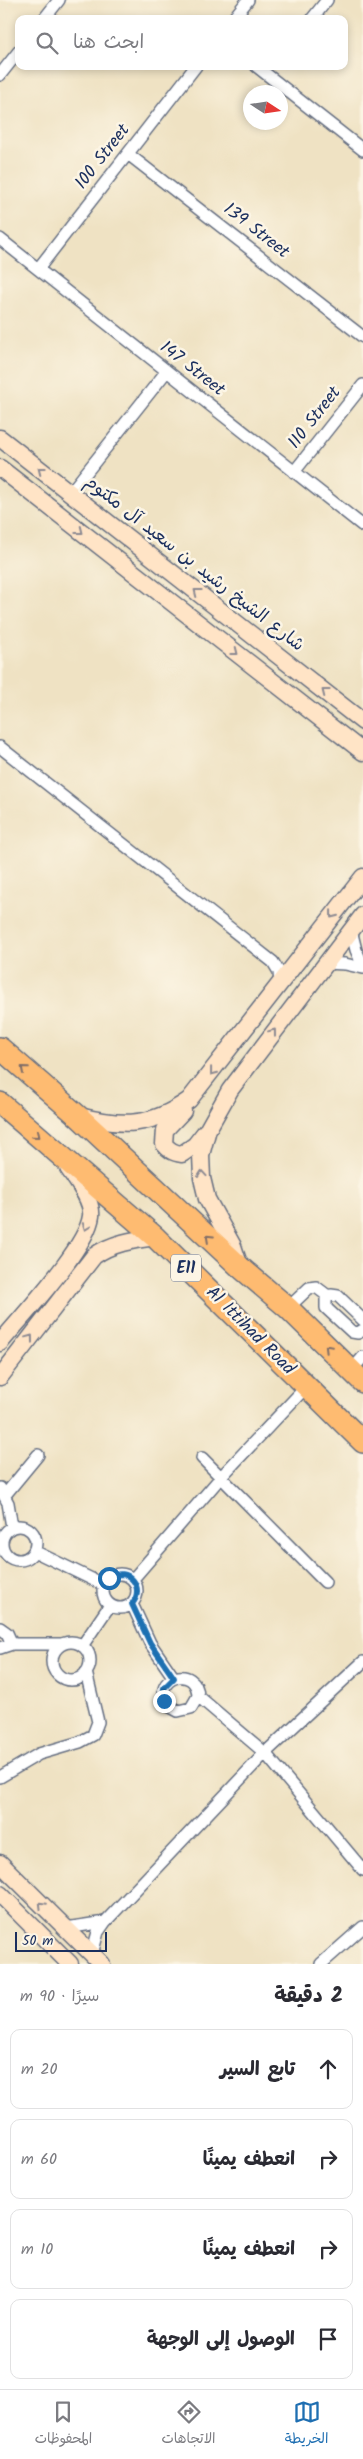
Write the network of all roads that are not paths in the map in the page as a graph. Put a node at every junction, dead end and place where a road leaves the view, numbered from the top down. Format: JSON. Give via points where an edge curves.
{"nodes":[{"id":1,"x":59,"y":0,"type":"edge"},
{"id":2,"x":248,"y":0,"type":"edge"},
{"id":3,"x":326,"y":0,"type":"edge"},
{"id":4,"x":47,"y":15,"type":"edge"},
{"id":5,"x":236,"y":15,"type":"edge"},
{"id":6,"x":315,"y":15,"type":"edge"},
{"id":7,"x":15,"y":56,"type":"edge"},
{"id":8,"x":193,"y":70,"type":"edge"},
{"id":9,"x":270,"y":71,"type":"edge"},
{"id":10,"x":0,"y":75,"type":"edge"},
{"id":11,"x":363,"y":150,"type":"edge"},
{"id":12,"x":128,"y":154,"type":"junction"},
{"id":13,"x":0,"y":239,"type":"edge"},
{"id":14,"x":38,"y":269,"type":"junction"},
{"id":15,"x":363,"y":337,"type":"edge"},
{"id":16,"x":166,"y":372,"type":"junction"},
{"id":17,"x":363,"y":385,"type":"edge"},
{"id":18,"x":0,"y":438,"type":"edge"},
{"id":19,"x":0,"y":468,"type":"edge"},
{"id":20,"x":294,"y":472,"type":"junction"},
{"id":21,"x":70,"y":493,"type":"junction"},
{"id":22,"x":363,"y":526,"type":"edge"},
{"id":23,"x":363,"y":722,"type":"edge"},
{"id":24,"x":0,"y":747,"type":"edge"},
{"id":25,"x":363,"y":752,"type":"edge"},
{"id":26,"x":363,"y":877,"type":"edge"},
{"id":27,"x":363,"y":915,"type":"edge"},
{"id":28,"x":351,"y":930,"type":"junction"},
{"id":29,"x":273,"y":962,"type":"junction"},
{"id":30,"x":297,"y":962,"type":"junction"},
{"id":31,"x":325,"y":963,"type":"junction"},
{"id":32,"x":363,"y":967,"type":"edge"},
{"id":33,"x":280,"y":985,"type":"junction"},
{"id":34,"x":0,"y":1048,"type":"edge"},
{"id":35,"x":189,"y":1100,"type":"junction"},
{"id":36,"x":0,"y":1103,"type":"edge"},
{"id":37,"x":78,"y":1116,"type":"junction"},
{"id":38,"x":208,"y":1128,"type":"junction"},
{"id":39,"x":59,"y":1153,"type":"junction"},
{"id":40,"x":155,"y":1237,"type":"junction"},
{"id":41,"x":240,"y":1266,"type":"junction"},
{"id":42,"x":328,"y":1296,"type":"junction"},
{"id":43,"x":288,"y":1308,"type":"junction"},
{"id":44,"x":363,"y":1328,"type":"edge"},
{"id":45,"x":0,"y":1343,"type":"edge"},
{"id":46,"x":359,"y":1370,"type":"edge"},
{"id":47,"x":0,"y":1377,"type":"edge"},
{"id":48,"x":306,"y":1387,"type":"junction"},
{"id":49,"x":335,"y":1416,"type":"junction"},
{"id":50,"x":363,"y":1442,"type":"edge"},
{"id":51,"x":363,"y":1453,"type":"edge"},
{"id":52,"x":38,"y":1455,"type":"dead end"},
{"id":53,"x":202,"y":1458,"type":"dead end"},
{"id":54,"x":221,"y":1477,"type":"junction"},
{"id":55,"x":2,"y":1492,"type":"edge"},
{"id":56,"x":12,"y":1526,"type":"junction"},
{"id":57,"x":34,"y":1551,"type":"junction"},
{"id":58,"x":133,"y":1579,"type":"junction"},
{"id":59,"x":325,"y":1582,"type":"dead end"},
{"id":60,"x":104,"y":1585,"type":"junction"},
{"id":61,"x":132,"y":1604,"type":"junction"},
{"id":62,"x":110,"y":1605,"type":"junction"},
{"id":63,"x":0,"y":1628,"type":"edge"},
{"id":64,"x":12,"y":1644,"type":"junction"},
{"id":65,"x":62,"y":1644,"type":"junction"},
{"id":66,"x":82,"y":1646,"type":"junction"},
{"id":67,"x":0,"y":1648,"type":"edge"},
{"id":68,"x":363,"y":1662,"type":"edge"},
{"id":69,"x":86,"y":1672,"type":"junction"},
{"id":70,"x":174,"y":1678,"type":"junction"},
{"id":71,"x":198,"y":1696,"type":"junction"},
{"id":72,"x":265,"y":1754,"type":"junction"},
{"id":73,"x":0,"y":1778,"type":"edge"},
{"id":74,"x":0,"y":1863,"type":"edge"},
{"id":75,"x":363,"y":1870,"type":"edge"},
{"id":76,"x":0,"y":1894,"type":"edge"},
{"id":77,"x":106,"y":1922,"type":"junction"},
{"id":78,"x":363,"y":1927,"type":"edge"},
{"id":79,"x":66,"y":1928,"type":"junction"},
{"id":80,"x":97,"y":1959,"type":"edge"},
{"id":81,"x":70,"y":1964,"type":"edge"},
{"id":82,"x":321,"y":1964,"type":"edge"}],
"edges":[{"from":1,"to":4,"type":"street"},
{"from":2,"to":5,"type":"street"},
{"from":3,"to":6,"type":"street"},
{"from":7,"to":10,"type":"street"},
{"from":8,"to":12,"type":"street","name":"100 Street"},
{"from":9,"to":11,"type":"street"},
{"from":12,"to":14,"type":"street","name":"100 Street"},
{"from":12,"to":15,"type":"street","name":"139 Street"},
{"from":13,"to":14,"type":"street","name":"147 Street"},
{"from":14,"to":16,"type":"street","name":"147 Street"},
{"from":16,"to":20,"type":"street","name":"147 Street"},
{"from":16,"to":21,"type":"street"},
{"from":17,"to":20,"type":"street","name":"110 Street"},
{"from":21,"to":18,"type":"main road","name":"شارع الشيخ رشيد بن سعيد آل مكتوم","one_way":true},
{"from":19,"to":25,"type":"main road","one_way":true},
{"from":20,"to":22,"type":"street","name":"147 Street"},
{"from":23,"to":21,"type":"main road","name":"شارع الشيخ رشيد بن سعيد آل مكتوم","one_way":true},
{"from":24,"to":29,"type":"street"},
{"from":26,"to":30,"type":"main road","one_way":true},
{"from":27,"to":28,"type":"main road"},
{"from":28,"to":31,"type":"main road"},
{"from":28,"to":32,"type":"street"},
{"from":29,"to":30,"type":"street","via":[[284,965]]},
{"from":29,"to":33,"type":"street"},
{"from":30,"to":33,"type":"main road"},
{"from":31,"to":32,"type":"street"},
{"from":38,"to":31,"type":"main road","one_way":true,"via":[[230,1090]]},
{"from":33,"to":35,"type":"main road","one_way":true},
{"from":37,"to":34,"type":"highway","number":"E11","one_way":true},
{"from":35,"to":37,"type":"main road","via":[[160,1118],[132,1124],[114,1124]]},
{"from":35,"to":38,"type":"main road","via":[[165,1130],[164,1144],[174,1153],[182,1154],[195,1145]]},
{"from":36,"to":39,"type":"highway","name":"Al Ittihad Road","number":"E11","one_way":true},
{"from":41,"to":37,"type":"highway","number":"E11","one_way":true},
{"from":41,"to":38,"type":"main road","one_way":true,"via":[[233,1246],[207,1199],[202,1178],[201,1155]]},
{"from":39,"to":40,"type":"highway","name":"Al Ittihad Road","number":"E11"},
{"from":39,"to":45,"type":"main road","one_way":true,"via":[[80,1187],[91,1214],[86,1231],[69,1258]]},
{"from":47,"to":40,"type":"main road","one_way":true,"via":[[94,1256],[104,1248]]},
{"from":40,"to":48,"type":"highway","name":"Al Ittihad Road","number":"E11"},
{"from":41,"to":43,"type":"highway","number":"E11"},
{"from":42,"to":43,"type":"street","via":[[316,1287],[309,1288]]},
{"from":42,"to":44,"type":"street","via":[[338,1296]]},
{"from":42,"to":44,"type":"street","via":[[325,1303],[329,1311],[352,1332]]},
{"from":46,"to":43,"type":"highway","number":"E11","one_way":true},
{"from":48,"to":49,"type":"highway","name":"Al Ittihad Road","number":"E11"},
{"from":48,"to":54,"type":"street"},
{"from":49,"to":50,"type":"highway","name":"Al Ittihad Road","number":"E11"},
{"from":49,"to":51,"type":"street","via":[[342,1431]]},
{"from":52,"to":55,"type":"street"},
{"from":53,"to":54,"type":"street"},
{"from":54,"to":58,"type":"street"},
{"from":54,"to":59,"type":"street"},
{"from":55,"to":56,"type":"street"},
{"from":56,"to":57,"type":"street","via":[[25,1526],[32,1531],[36,1538]]},
{"from":56,"to":57,"type":"street","via":[[3,1536],[5,1553],[20,1560]]},
{"from":57,"to":60,"type":"street"},
{"from":58,"to":60,"type":"street","via":[[126,1574],[117,1574]]},
{"from":58,"to":61,"type":"street","via":[[138,1592]]},
{"from":60,"to":62,"type":"street","via":[[103,1594]]},
{"from":61,"to":62,"type":"street","via":[[119,1609]]},
{"from":61,"to":70,"type":"street","via":[[150,1643]]},
{"from":62,"to":66,"type":"street"},
{"from":63,"to":64,"type":"street","via":[[7,1633]]},
{"from":64,"to":65,"type":"street"},
{"from":64,"to":67,"type":"street"},
{"from":65,"to":66,"type":"street","via":[[72,1642]]},
{"from":65,"to":69,"type":"street","via":[[53,1654],[57,1673],[68,1680],[81,1677]]},
{"from":66,"to":69,"type":"street","via":[[90,1661]]},
{"from":68,"to":72,"type":"street"},
{"from":69,"to":73,"type":"street","via":[[98,1722],[93,1735],[39,1754]]},
{"from":70,"to":71,"type":"street","via":[[191,1680]]},
{"from":70,"to":71,"type":"street","via":[[166,1684],[163,1692],[164,1701],[170,1708],[187,1710]]},
{"from":71,"to":72,"type":"street"},
{"from":72,"to":75,"type":"street"},
{"from":72,"to":77,"type":"street"},
{"from":79,"to":74,"type":"main road","one_way":true},
{"from":76,"to":81,"type":"main road"},
{"from":77,"to":79,"type":"street"},
{"from":77,"to":80,"type":"street","via":[[98,1932]]},
{"from":78,"to":82,"type":"street"},
{"from":79,"to":80,"type":"main road"}]}
